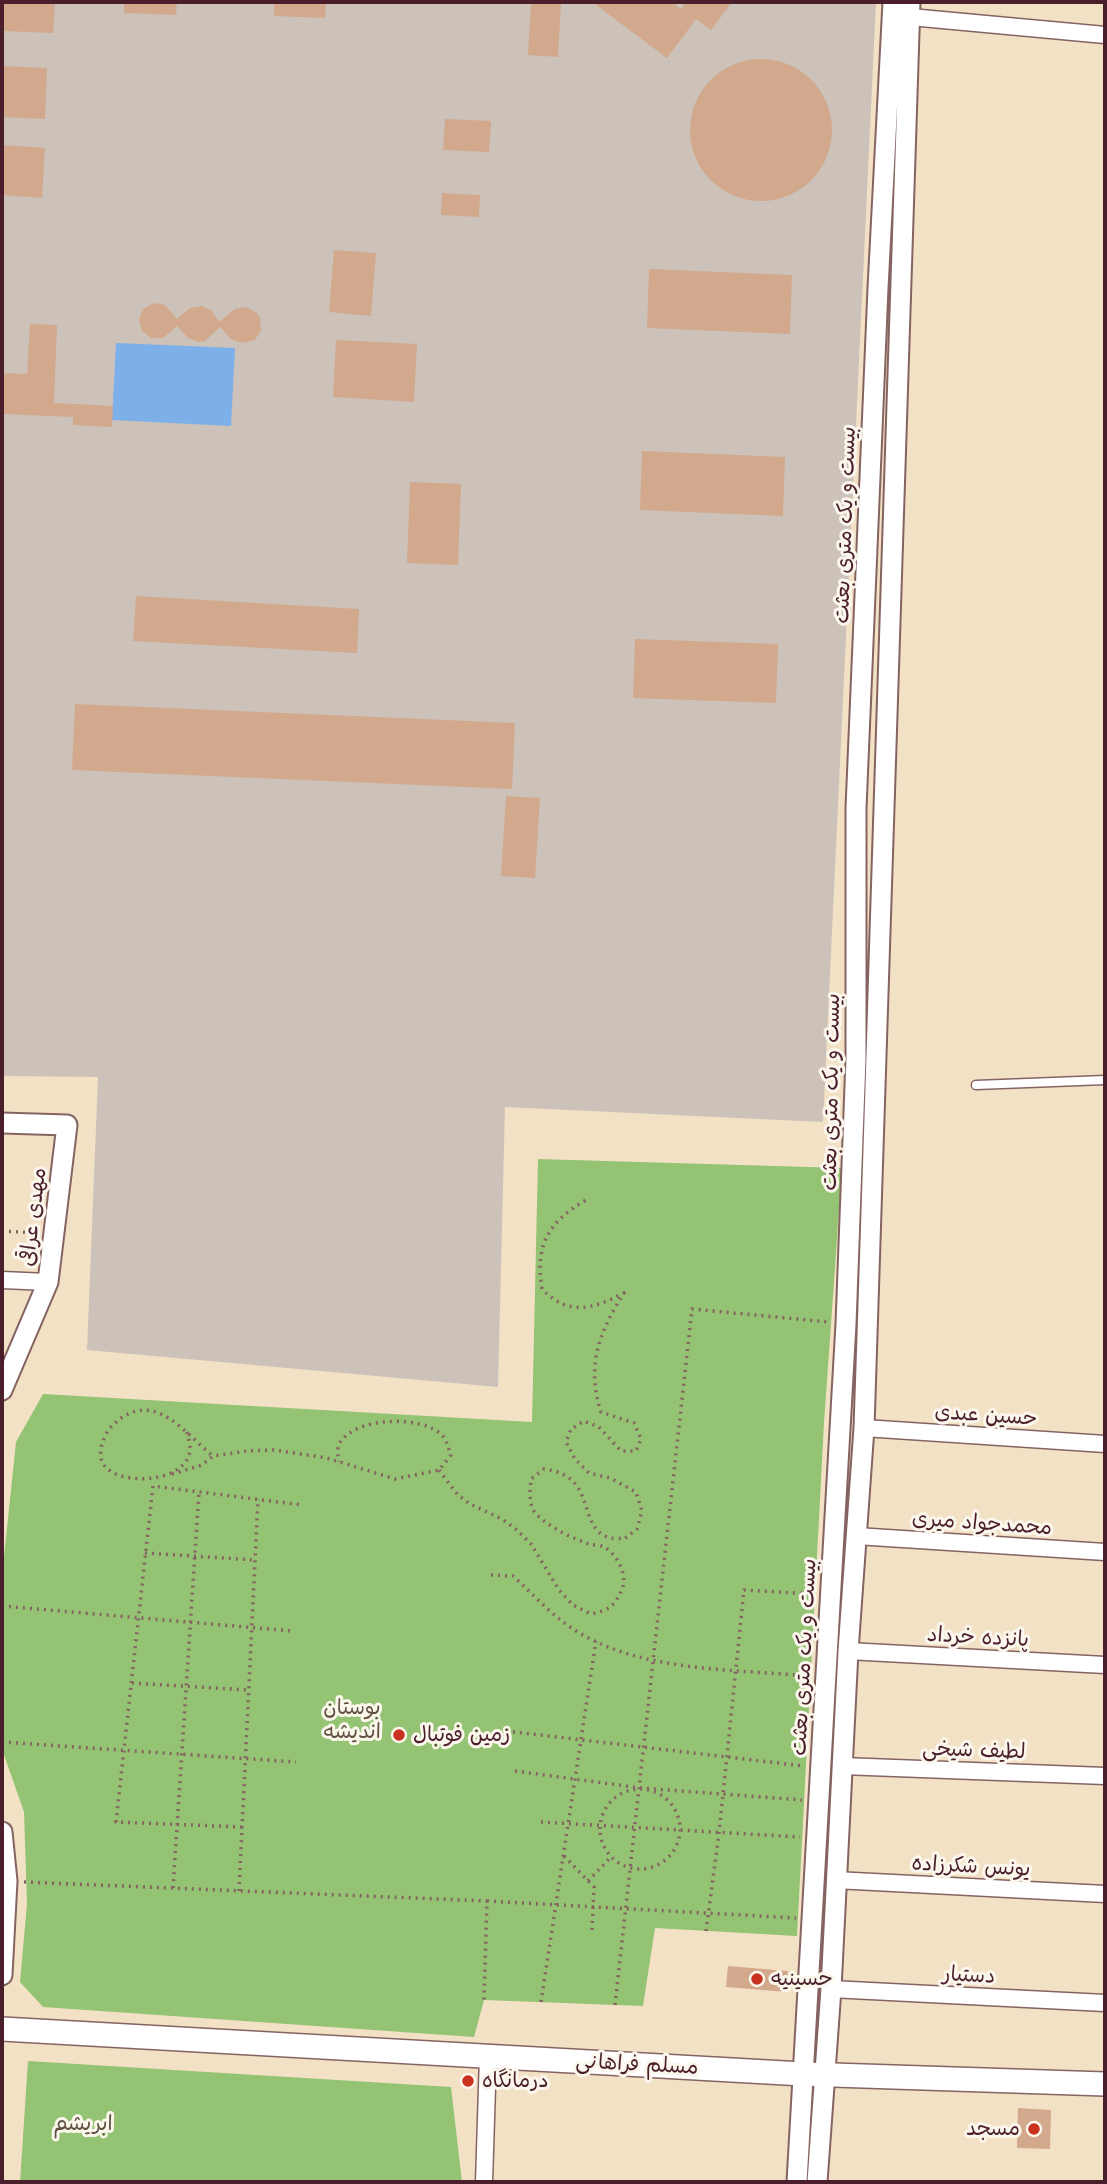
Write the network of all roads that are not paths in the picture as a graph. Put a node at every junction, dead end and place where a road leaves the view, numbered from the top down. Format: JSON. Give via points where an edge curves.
{"nodes":[{"id":1,"x":893,"y":2,"type":"edge"},
{"id":2,"x":910,"y":9,"type":"edge"},
{"id":3,"x":1105,"y":35,"type":"edge"},
{"id":4,"x":1105,"y":1080,"type":"edge"},
{"id":5,"x":976,"y":1085,"type":"dead end"},
{"id":6,"x":2,"y":1123,"type":"edge"},
{"id":7,"x":2,"y":1280,"type":"edge"},
{"id":8,"x":48,"y":1282,"type":"junction"},
{"id":9,"x":2,"y":1390,"type":"edge"},
{"id":10,"x":864,"y":1428,"type":"junction"},
{"id":11,"x":1105,"y":1444,"type":"edge"},
{"id":12,"x":856,"y":1536,"type":"junction"},
{"id":13,"x":1105,"y":1552,"type":"edge"},
{"id":14,"x":848,"y":1651,"type":"junction"},
{"id":15,"x":1105,"y":1665,"type":"edge"},
{"id":16,"x":842,"y":1766,"type":"junction"},
{"id":17,"x":1105,"y":1776,"type":"edge"},
{"id":18,"x":2,"y":1832,"type":"edge"},
{"id":19,"x":835,"y":1880,"type":"junction"},
{"id":20,"x":1105,"y":1894,"type":"edge"},
{"id":21,"x":4,"y":1913,"type":"edge"},
{"id":22,"x":2,"y":1975,"type":"edge"},
{"id":23,"x":831,"y":1989,"type":"junction"},
{"id":24,"x":1105,"y":2003,"type":"edge"},
{"id":25,"x":2,"y":2029,"type":"edge"},
{"id":26,"x":488,"y":2056,"type":"junction"},
{"id":27,"x":803,"y":2074,"type":"junction"},
{"id":28,"x":826,"y":2074,"type":"junction"},
{"id":29,"x":1105,"y":2084,"type":"edge"},
{"id":30,"x":484,"y":2182,"type":"edge"},
{"id":31,"x":796,"y":2182,"type":"edge"},
{"id":32,"x":817,"y":2182,"type":"edge"}],
"edges":[{"from":1,"to":27,"type":"street","name":"بیست و یک متری بعثت","via":[[856,808],[856,1059],[846,1324]]},
{"from":2,"to":3,"type":"street"},
{"from":2,"to":10,"type":"street","name":"بیست و یک متری بعثت"},
{"from":4,"to":5,"type":"lane"},
{"from":6,"to":8,"type":"street","name":"مهدی عراقی","via":[[67,1125]]},
{"from":7,"to":8,"type":"street"},
{"from":8,"to":9,"type":"street","name":"مهدی عراقی"},
{"from":10,"to":11,"type":"street","name":"حسین عبدی"},
{"from":10,"to":12,"type":"street","name":"بیست و یک متری بعثت"},
{"from":12,"to":13,"type":"street","name":"محمدجواد میری"},
{"from":12,"to":14,"type":"street","name":"بیست و یک متری بعثت"},
{"from":14,"to":15,"type":"street","name":"پانزده خرداد"},
{"from":14,"to":16,"type":"street","name":"بیست و یک متری بعثت"},
{"from":16,"to":17,"type":"street","name":"لطیف شیخی"},
{"from":16,"to":19,"type":"street","name":"بیست و یک متری بعثت"},
{"from":18,"to":21,"type":"street","via":[[7,1881]]},
{"from":19,"to":20,"type":"street","name":"یونس شکرزاده"},
{"from":19,"to":23,"type":"street","name":"بیست و یک متری بعثت"},
{"from":21,"to":22,"type":"street"},
{"from":23,"to":24,"type":"street","name":"دستیار"},
{"from":23,"to":28,"type":"street","name":"بیست و یک متری بعثت"},
{"from":25,"to":26,"type":"main road","name":"مسلم فراهانی"},
{"from":26,"to":27,"type":"main road","name":"مسلم فراهانی"},
{"from":26,"to":30,"type":"street"},
{"from":27,"to":28,"type":"main road","name":"مسلم فراهانی"},
{"from":27,"to":31,"type":"street","name":"بیست و یک متری بعثت"},
{"from":28,"to":29,"type":"main road","name":"مسلم فراهانی"},
{"from":28,"to":32,"type":"street","name":"بیست و یک متری بعثت"}]}
